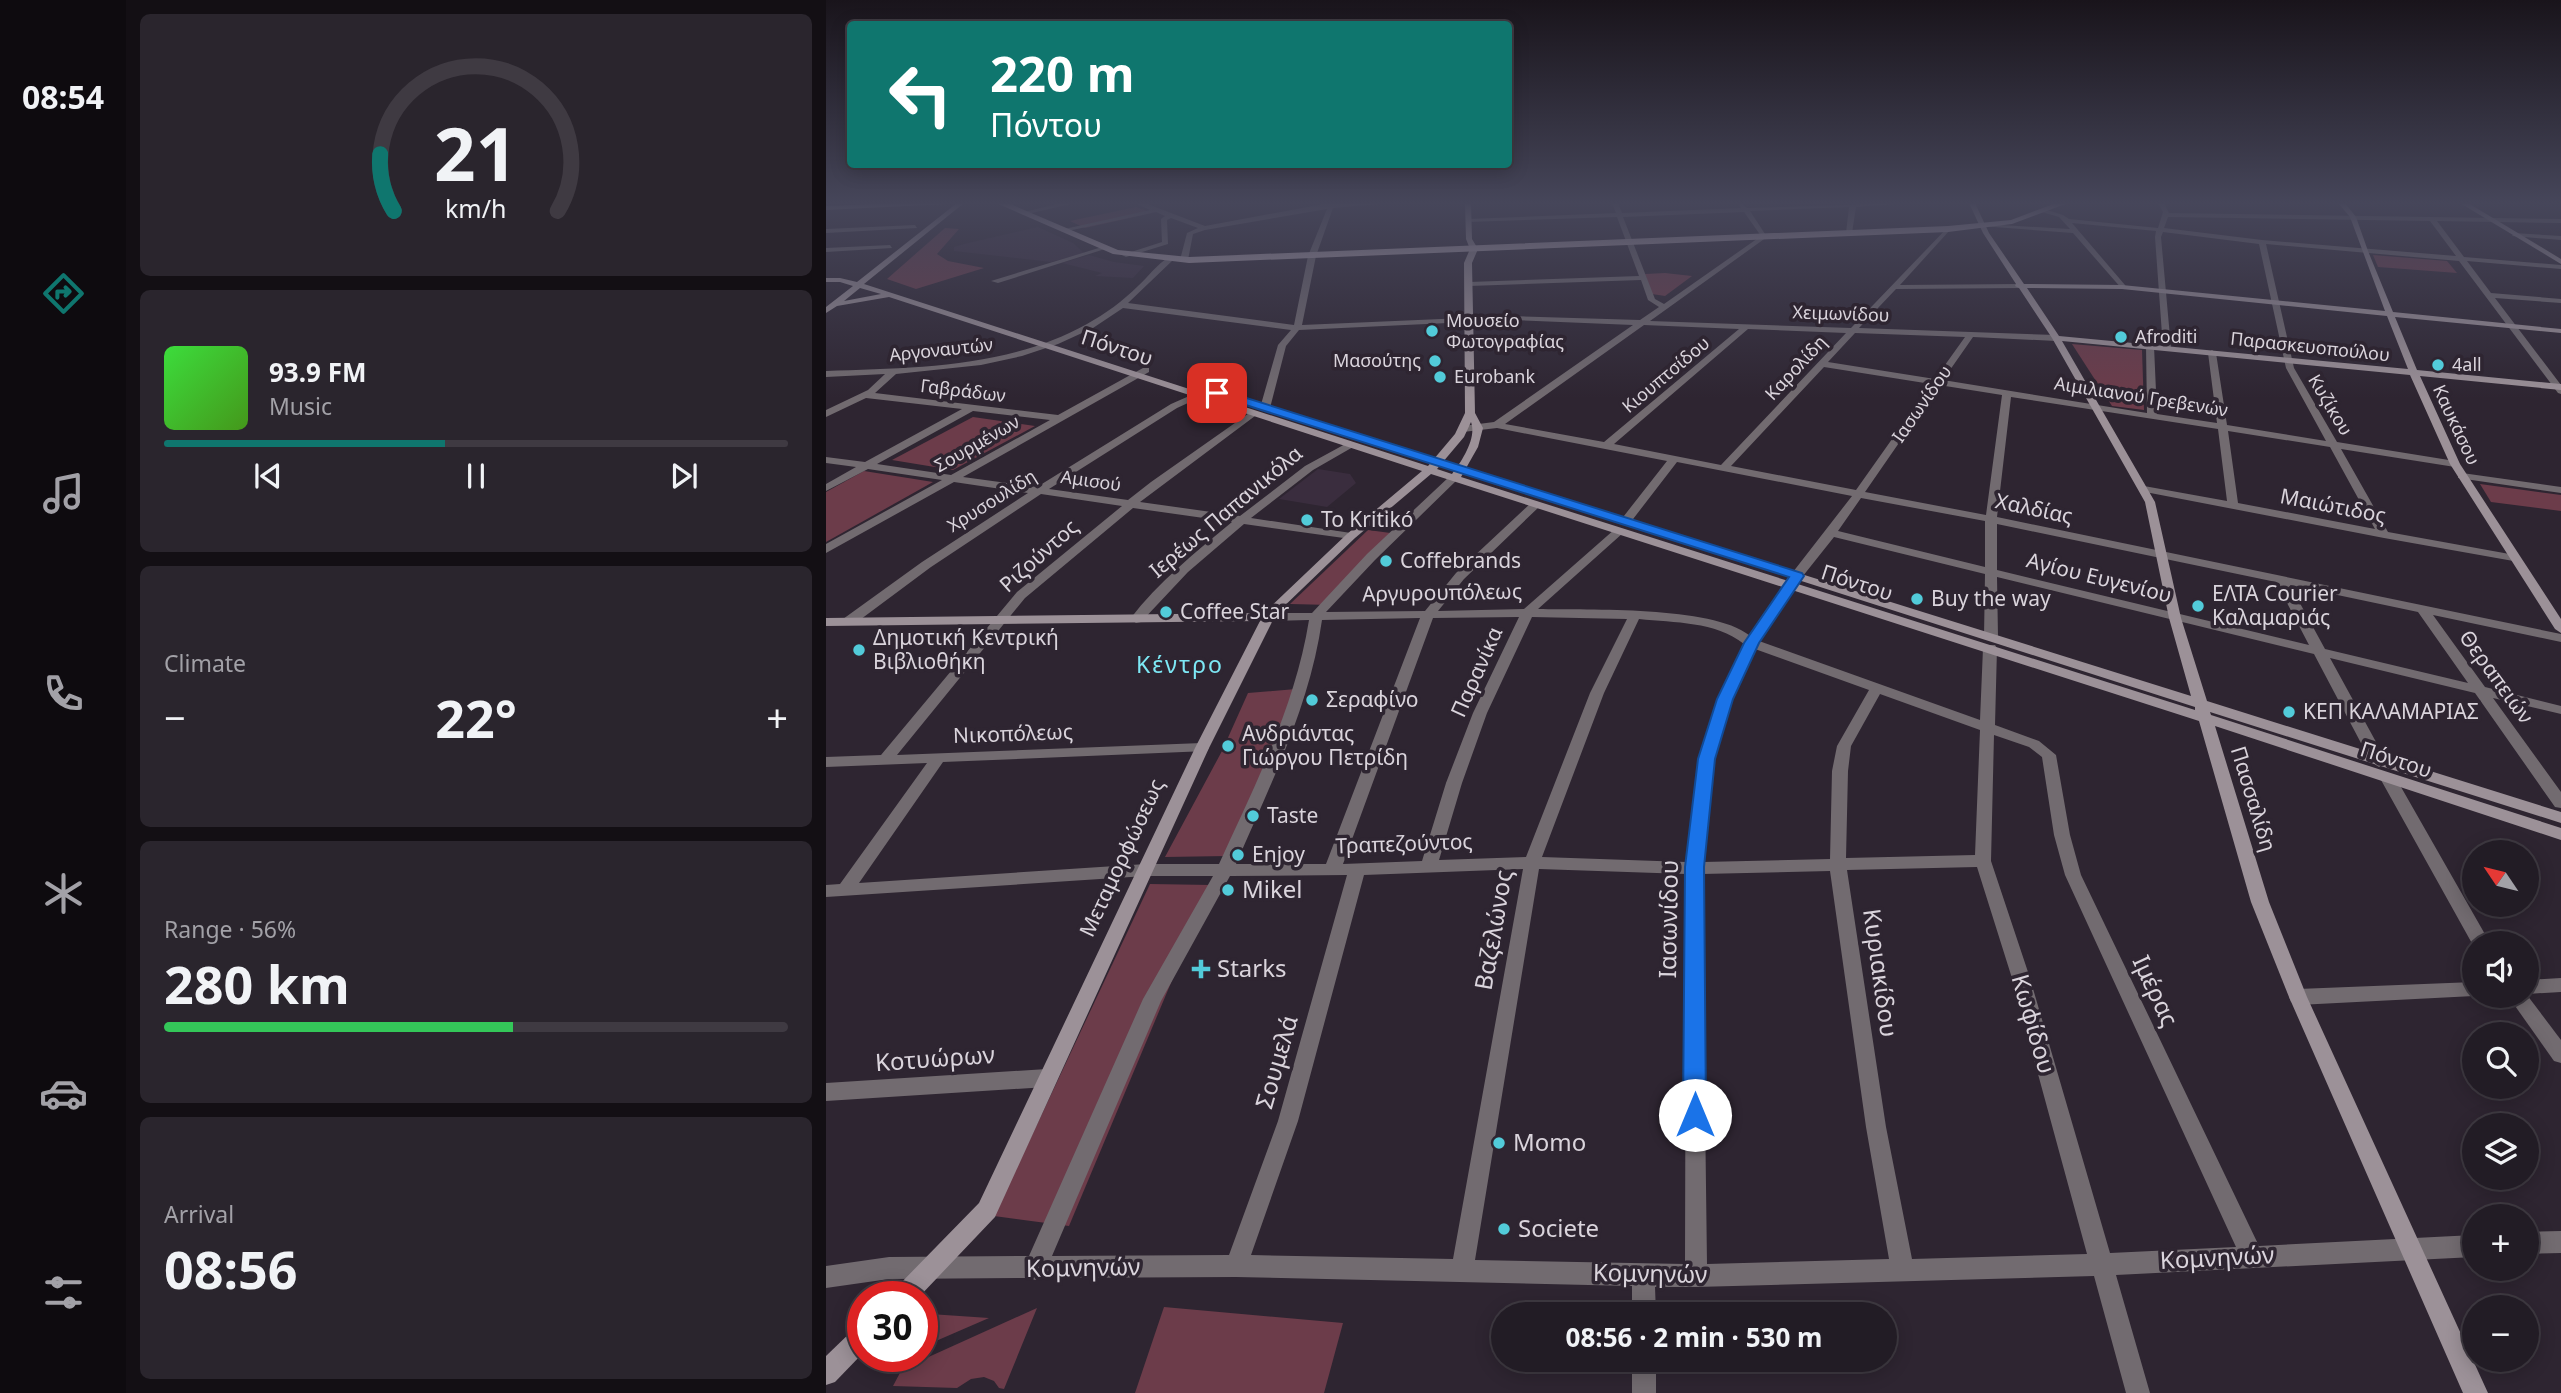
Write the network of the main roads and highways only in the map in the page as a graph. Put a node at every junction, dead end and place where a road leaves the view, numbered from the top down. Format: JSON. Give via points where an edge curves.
{"nodes":[{"id":1,"x":865,"y":268,"type":"edge"},
{"id":2,"x":880,"y":268,"type":"edge"},
{"id":3,"x":1468,"y":268,"type":"edge"},
{"id":4,"x":2009,"y":268,"type":"edge"},
{"id":5,"x":2371,"y":268,"type":"edge"},
{"id":6,"x":856,"y":276,"type":"junction"},
{"id":7,"x":826,"y":279,"type":"edge"},
{"id":8,"x":848,"y":282,"type":"junction"},
{"id":9,"x":863,"y":282,"type":"junction"},
{"id":10,"x":2019,"y":286,"type":"junction"},
{"id":11,"x":893,"y":296,"type":"junction"},
{"id":12,"x":828,"y":305,"type":"edge"},
{"id":13,"x":2390,"y":314,"type":"junction"},
{"id":14,"x":2561,"y":331,"type":"edge"},
{"id":15,"x":2056,"y":338,"type":"junction"},
{"id":16,"x":2414,"y":373,"type":"junction"},
{"id":17,"x":2560,"y":388,"type":"edge"},
{"id":18,"x":1470,"y":413,"type":"junction"},
{"id":19,"x":1433,"y":467,"type":"junction"},
{"id":20,"x":1459,"y":475,"type":"junction"},
{"id":21,"x":1623,"y":526,"type":"junction"},
{"id":22,"x":1269,"y":617,"type":"junction"},
{"id":23,"x":826,"y":622,"type":"edge"},
{"id":24,"x":2561,"y":629,"type":"edge"},
{"id":25,"x":2203,"y":713,"type":"junction"},
{"id":26,"x":2561,"y":818,"type":"edge"},
{"id":27,"x":2561,"y":834,"type":"edge"},
{"id":28,"x":919,"y":1281,"type":"edge"},
{"id":29,"x":847,"y":1352,"type":"edge"},
{"id":30,"x":826,"y":1373,"type":"edge"},
{"id":31,"x":2476,"y":1393,"type":"edge"}],
"edges":[{"from":1,"to":6,"type":"main road"},
{"from":2,"to":9,"type":"main road"},
{"from":3,"to":18,"type":"main road"},
{"from":4,"to":10,"type":"main road","name":"Πασσαλίδη"},
{"from":5,"to":13,"type":"main road","name":"Καυκάσου"},
{"from":6,"to":7,"type":"main road"},
{"from":6,"to":8,"type":"main road"},
{"from":6,"to":9,"type":"main road"},
{"from":7,"to":8,"type":"main road"},
{"from":8,"to":9,"type":"main road"},
{"from":8,"to":12,"type":"main road"},
{"from":9,"to":11,"type":"main road","name":"Πόντου"},
{"from":9,"to":12,"type":"main road"},
{"from":9,"to":19,"type":"main road","name":"Πόντου","via":[[1265,408]]},
{"from":10,"to":13,"type":"main road","via":[[2122,287]]},
{"from":10,"to":15,"type":"main road","name":"Πασσαλίδη"},
{"from":11,"to":12,"type":"main road"},
{"from":11,"to":19,"type":"main road","name":"Πόντου","via":[[1349,445]]},
{"from":13,"to":14,"type":"main road"},
{"from":13,"to":16,"type":"main road","name":"Καυκάσου"},
{"from":15,"to":16,"type":"main road","name":"Παρασκευοπούλου"},
{"from":15,"to":25,"type":"main road","name":"Πασσαλίδη","via":[[2144,489]]},
{"from":16,"to":17,"type":"main road","name":"Παρασκευοπούλου"},
{"from":16,"to":24,"type":"main road","name":"Καυκάσου","via":[[2455,464]]},
{"from":18,"to":19,"type":"main road","name":"Μεταμορφώσεως","via":[[1457,440]]},
{"from":18,"to":20,"type":"main road","via":[[1478,428]]},
{"from":19,"to":20,"type":"main road","name":"Πόντου"},
{"from":19,"to":22,"type":"main road","name":"Μεταμορφώσεως","via":[[1351,536]]},
{"from":20,"to":21,"type":"main road","name":"Πόντου"},
{"from":20,"to":21,"type":"main road","name":"Πόντου","via":[[1536,504]]},
{"from":21,"to":25,"type":"main road","name":"Πόντου"},
{"from":22,"to":23,"type":"main road","name":"Αργυρουπόλεως"},
{"from":22,"to":28,"type":"main road","name":"Μεταμορφώσεως","via":[[1202,748],[987,1210]]},
{"from":25,"to":26,"type":"main road","name":"Πόντου"},
{"from":25,"to":27,"type":"main road","name":"Πόντου","via":[[2389,780]]},
{"from":25,"to":31,"type":"main road","name":"Πασσαλίδη","via":[[2260,902],[2298,997]]},
{"from":29,"to":30,"type":"main road"}]}
